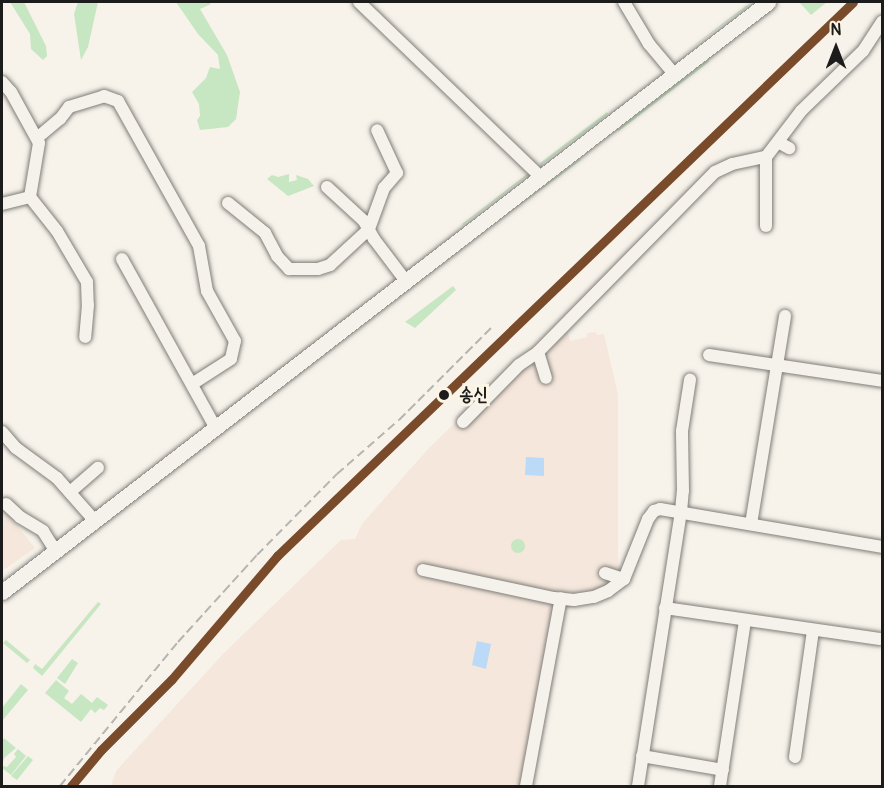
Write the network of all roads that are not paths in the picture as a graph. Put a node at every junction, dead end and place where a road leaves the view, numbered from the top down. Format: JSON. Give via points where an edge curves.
{"nodes":[{"id":1,"x":359,"y":2,"type":"edge"},
{"id":2,"x":624,"y":2,"type":"edge"},
{"id":3,"x":768,"y":2,"type":"edge"},
{"id":4,"x":882,"y":22,"type":"edge"},
{"id":5,"x":674,"y":74,"type":"junction"},
{"id":6,"x":2,"y":82,"type":"edge"},
{"id":7,"x":377,"y":130,"type":"dead end"},
{"id":8,"x":37,"y":138,"type":"junction"},
{"id":9,"x":766,"y":157,"type":"junction"},
{"id":10,"x":540,"y":176,"type":"junction"},
{"id":11,"x":327,"y":187,"type":"dead end"},
{"id":12,"x":30,"y":197,"type":"junction"},
{"id":13,"x":228,"y":203,"type":"dead end"},
{"id":14,"x":2,"y":204,"type":"edge"},
{"id":15,"x":766,"y":226,"type":"dead end"},
{"id":16,"x":369,"y":229,"type":"junction"},
{"id":17,"x":122,"y":259,"type":"dead end"},
{"id":18,"x":405,"y":280,"type":"junction"},
{"id":19,"x":785,"y":316,"type":"dead end"},
{"id":20,"x":85,"y":337,"type":"dead end"},
{"id":21,"x":538,"y":352,"type":"junction"},
{"id":22,"x":709,"y":355,"type":"dead end"},
{"id":23,"x":777,"y":365,"type":"junction"},
{"id":24,"x":546,"y":378,"type":"dead end"},
{"id":25,"x":690,"y":380,"type":"dead end"},
{"id":26,"x":882,"y":381,"type":"edge"},
{"id":27,"x":192,"y":384,"type":"junction"},
{"id":28,"x":463,"y":422,"type":"dead end"},
{"id":29,"x":215,"y":427,"type":"junction"},
{"id":30,"x":2,"y":432,"type":"edge"},
{"id":31,"x":98,"y":468,"type":"dead end"},
{"id":32,"x":70,"y":492,"type":"junction"},
{"id":33,"x":6,"y":504,"type":"dead end"},
{"id":34,"x":681,"y":512,"type":"junction"},
{"id":35,"x":94,"y":520,"type":"junction"},
{"id":36,"x":751,"y":524,"type":"junction"},
{"id":37,"x":882,"y":547,"type":"edge"},
{"id":38,"x":55,"y":550,"type":"junction"},
{"id":39,"x":423,"y":570,"type":"dead end"},
{"id":40,"x":605,"y":573,"type":"dead end"},
{"id":41,"x":624,"y":579,"type":"junction"},
{"id":42,"x":2,"y":592,"type":"edge"},
{"id":43,"x":561,"y":598,"type":"junction"},
{"id":44,"x":665,"y":608,"type":"junction"},
{"id":45,"x":745,"y":620,"type":"junction"},
{"id":46,"x":813,"y":630,"type":"junction"},
{"id":47,"x":880,"y":639,"type":"dead end"},
{"id":48,"x":642,"y":756,"type":"junction"},
{"id":49,"x":795,"y":757,"type":"dead end"},
{"id":50,"x":723,"y":770,"type":"junction"},
{"id":51,"x":526,"y":786,"type":"edge"},
{"id":52,"x":638,"y":786,"type":"edge"},
{"id":53,"x":720,"y":786,"type":"edge"}],
"edges":[{"from":1,"to":10,"type":"street"},
{"from":2,"to":5,"type":"street","via":[[649,44]]},
{"from":3,"to":5,"type":"main road"},
{"from":4,"to":9,"type":"street","via":[[863,51],[801,111],[784,145]]},
{"from":5,"to":10,"type":"main road"},
{"from":6,"to":8,"type":"street"},
{"from":7,"to":16,"type":"street","via":[[397,173],[386,183]]},
{"from":8,"to":12,"type":"street"},
{"from":8,"to":27,"type":"street","via":[[69,106],[104,96],[118,101],[199,246],[207,291],[235,341],[231,359]]},
{"from":9,"to":15,"type":"street"},
{"from":9,"to":21,"type":"street","via":[[732,164],[716,172],[563,334]]},
{"from":10,"to":18,"type":"main road"},
{"from":11,"to":16,"type":"street"},
{"from":12,"to":14,"type":"street"},
{"from":12,"to":20,"type":"street","via":[[84,273],[88,305]]},
{"from":13,"to":16,"type":"street","via":[[265,233],[289,269],[330,265]]},
{"from":16,"to":18,"type":"street"},
{"from":17,"to":27,"type":"street"},
{"from":18,"to":29,"type":"main road"},
{"from":19,"to":23,"type":"street"},
{"from":21,"to":24,"type":"street"},
{"from":21,"to":28,"type":"street","via":[[519,365]]},
{"from":22,"to":23,"type":"street"},
{"from":23,"to":26,"type":"street"},
{"from":23,"to":36,"type":"street"},
{"from":25,"to":34,"type":"street","via":[[682,431]]},
{"from":27,"to":29,"type":"street"},
{"from":29,"to":35,"type":"main road"},
{"from":30,"to":32,"type":"street"},
{"from":31,"to":32,"type":"street"},
{"from":32,"to":35,"type":"street"},
{"from":33,"to":38,"type":"street","via":[[43,531]]},
{"from":34,"to":36,"type":"street"},
{"from":34,"to":41,"type":"street","via":[[654,511]]},
{"from":34,"to":44,"type":"street"},
{"from":35,"to":38,"type":"main road"},
{"from":36,"to":37,"type":"street"},
{"from":38,"to":42,"type":"main road"},
{"from":39,"to":43,"type":"street"},
{"from":40,"to":41,"type":"street"},
{"from":41,"to":43,"type":"street","via":[[594,597]]},
{"from":43,"to":51,"type":"street"},
{"from":44,"to":45,"type":"street"},
{"from":44,"to":48,"type":"street"},
{"from":45,"to":46,"type":"street"},
{"from":45,"to":50,"type":"street"},
{"from":46,"to":47,"type":"street"},
{"from":46,"to":49,"type":"street"},
{"from":48,"to":50,"type":"street"},
{"from":48,"to":52,"type":"street"},
{"from":50,"to":53,"type":"street"}]}
